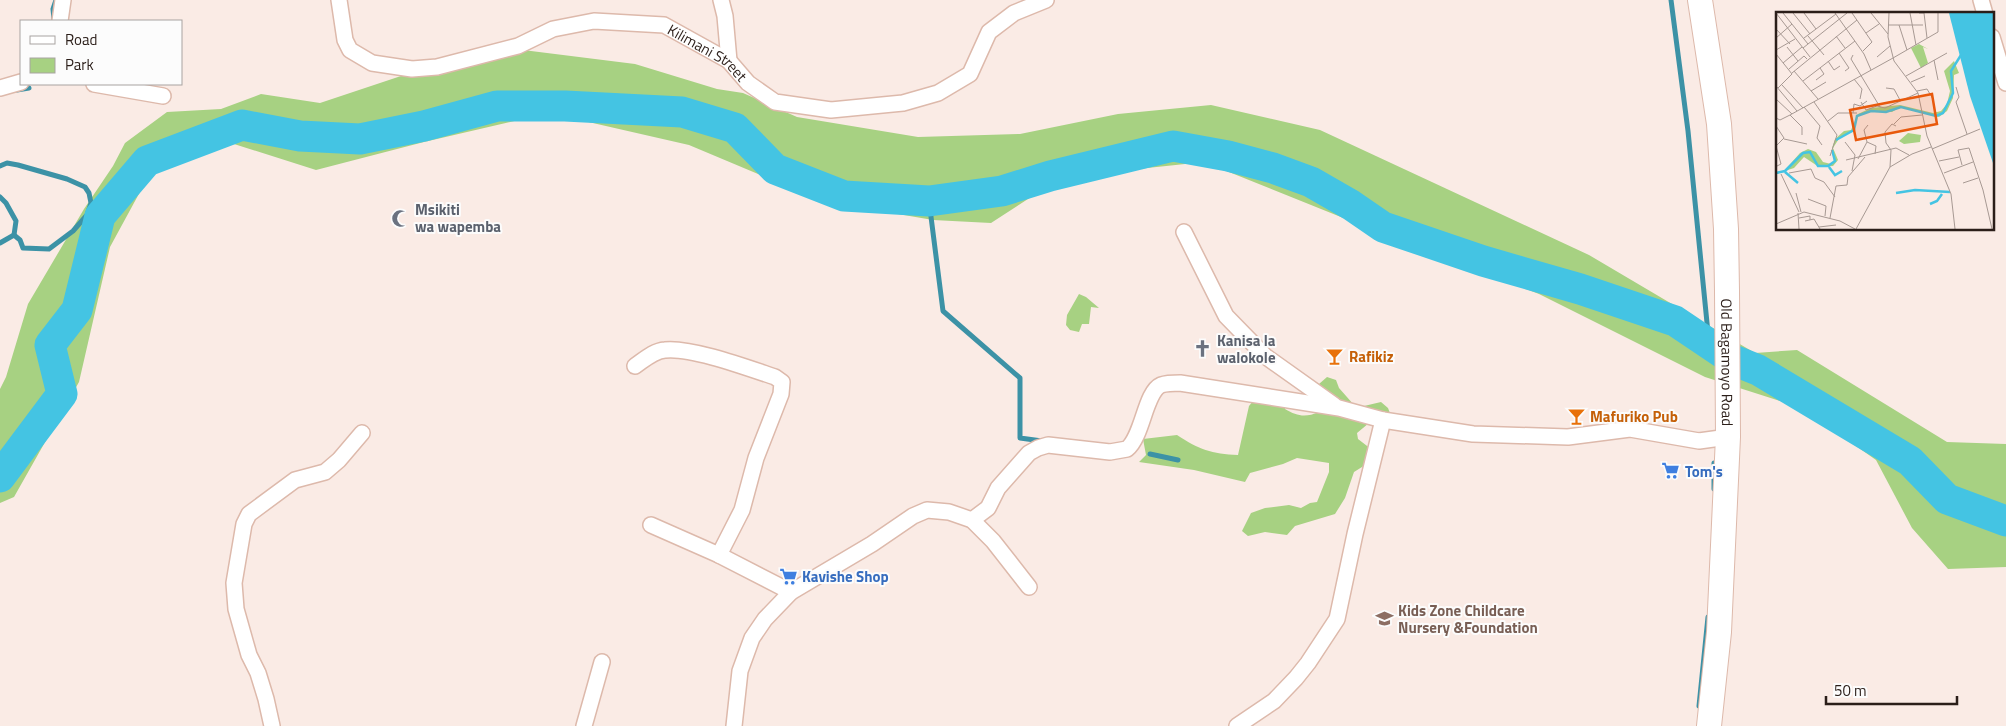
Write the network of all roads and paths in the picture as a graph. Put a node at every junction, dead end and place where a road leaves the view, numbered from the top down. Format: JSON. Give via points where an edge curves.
{"nodes":[{"id":1,"x":64,"y":0,"type":"edge"},
{"id":2,"x":339,"y":0,"type":"edge"},
{"id":3,"x":721,"y":0,"type":"edge"},
{"id":4,"x":1046,"y":0,"type":"edge"},
{"id":5,"x":1700,"y":0,"type":"edge"},
{"id":6,"x":60,"y":20,"type":"edge"},
{"id":7,"x":1994,"y":44,"type":"edge"},
{"id":8,"x":729,"y":60,"type":"junction"},
{"id":9,"x":20,"y":82,"type":"edge"},
{"id":10,"x":2006,"y":83,"type":"edge"},
{"id":11,"x":100,"y":85,"type":"edge"},
{"id":12,"x":0,"y":88,"type":"edge"},
{"id":13,"x":164,"y":96,"type":"dead end"},
{"id":14,"x":1184,"y":232,"type":"dead end"},
{"id":15,"x":635,"y":366,"type":"dead end"},
{"id":16,"x":1339,"y":408,"type":"junction"},
{"id":17,"x":1383,"y":420,"type":"junction"},
{"id":18,"x":362,"y":434,"type":"dead end"},
{"id":19,"x":1728,"y":437,"type":"junction"},
{"id":20,"x":972,"y":520,"type":"junction"},
{"id":21,"x":651,"y":525,"type":"dead end"},
{"id":22,"x":719,"y":555,"type":"junction"},
{"id":23,"x":1028,"y":587,"type":"dead end"},
{"id":24,"x":792,"y":592,"type":"junction"},
{"id":25,"x":602,"y":662,"type":"dead end"},
{"id":26,"x":272,"y":726,"type":"edge"},
{"id":27,"x":584,"y":726,"type":"edge"},
{"id":28,"x":734,"y":726,"type":"edge"},
{"id":29,"x":1237,"y":726,"type":"edge"},
{"id":30,"x":1709,"y":726,"type":"edge"}],
"edges":[{"from":1,"to":6,"type":"street"},
{"from":2,"to":8,"type":"street","name":"Kilimani Street","via":[[345,40],[350,50],[372,63],[392,67],[437,67],[518,46],[554,29],[594,21],[664,25]]},
{"from":3,"to":8,"type":"street"},
{"from":4,"to":8,"type":"street","name":"Kilimani Street","via":[[1014,13],[989,32],[970,74],[938,93],[902,103],[831,110],[775,102],[748,83]]},
{"from":5,"to":19,"type":"main road","name":"Old Bagamoyo Road","via":[[1719,124],[1726,229]]},
{"from":7,"to":10,"type":"street"},
{"from":9,"to":12,"type":"street"},
{"from":11,"to":13,"type":"street"},
{"from":14,"to":16,"type":"street","via":[[1226,316],[1265,356]]},
{"from":15,"to":22,"type":"street","via":[[653,353],[684,350],[775,377],[782,382],[781,394],[756,458],[742,510]]},
{"from":16,"to":17,"type":"street"},
{"from":16,"to":20,"type":"street","via":[[1180,383],[1159,386],[1153,392],[1136,438],[1126,449],[1110,452],[1048,445],[1038,448],[1029,453],[998,488],[988,508]]},
{"from":17,"to":19,"type":"street","via":[[1483,435],[1568,437],[1630,429],[1699,441]]},
{"from":17,"to":29,"type":"street","via":[[1337,619],[1296,678],[1274,701]]},
{"from":18,"to":26,"type":"street","via":[[325,472],[296,480],[249,514],[244,524],[234,583],[236,609]]},
{"from":19,"to":30,"type":"main road","name":"Old Bagamoyo Road","via":[[1719,632]]},
{"from":20,"to":23,"type":"street","via":[[993,541]]},
{"from":20,"to":24,"type":"street","via":[[949,512],[927,510]]},
{"from":21,"to":22,"type":"street"},
{"from":22,"to":24,"type":"street"},
{"from":24,"to":28,"type":"street","via":[[765,619],[752,638],[740,671]]},
{"from":25,"to":27,"type":"street"}]}
